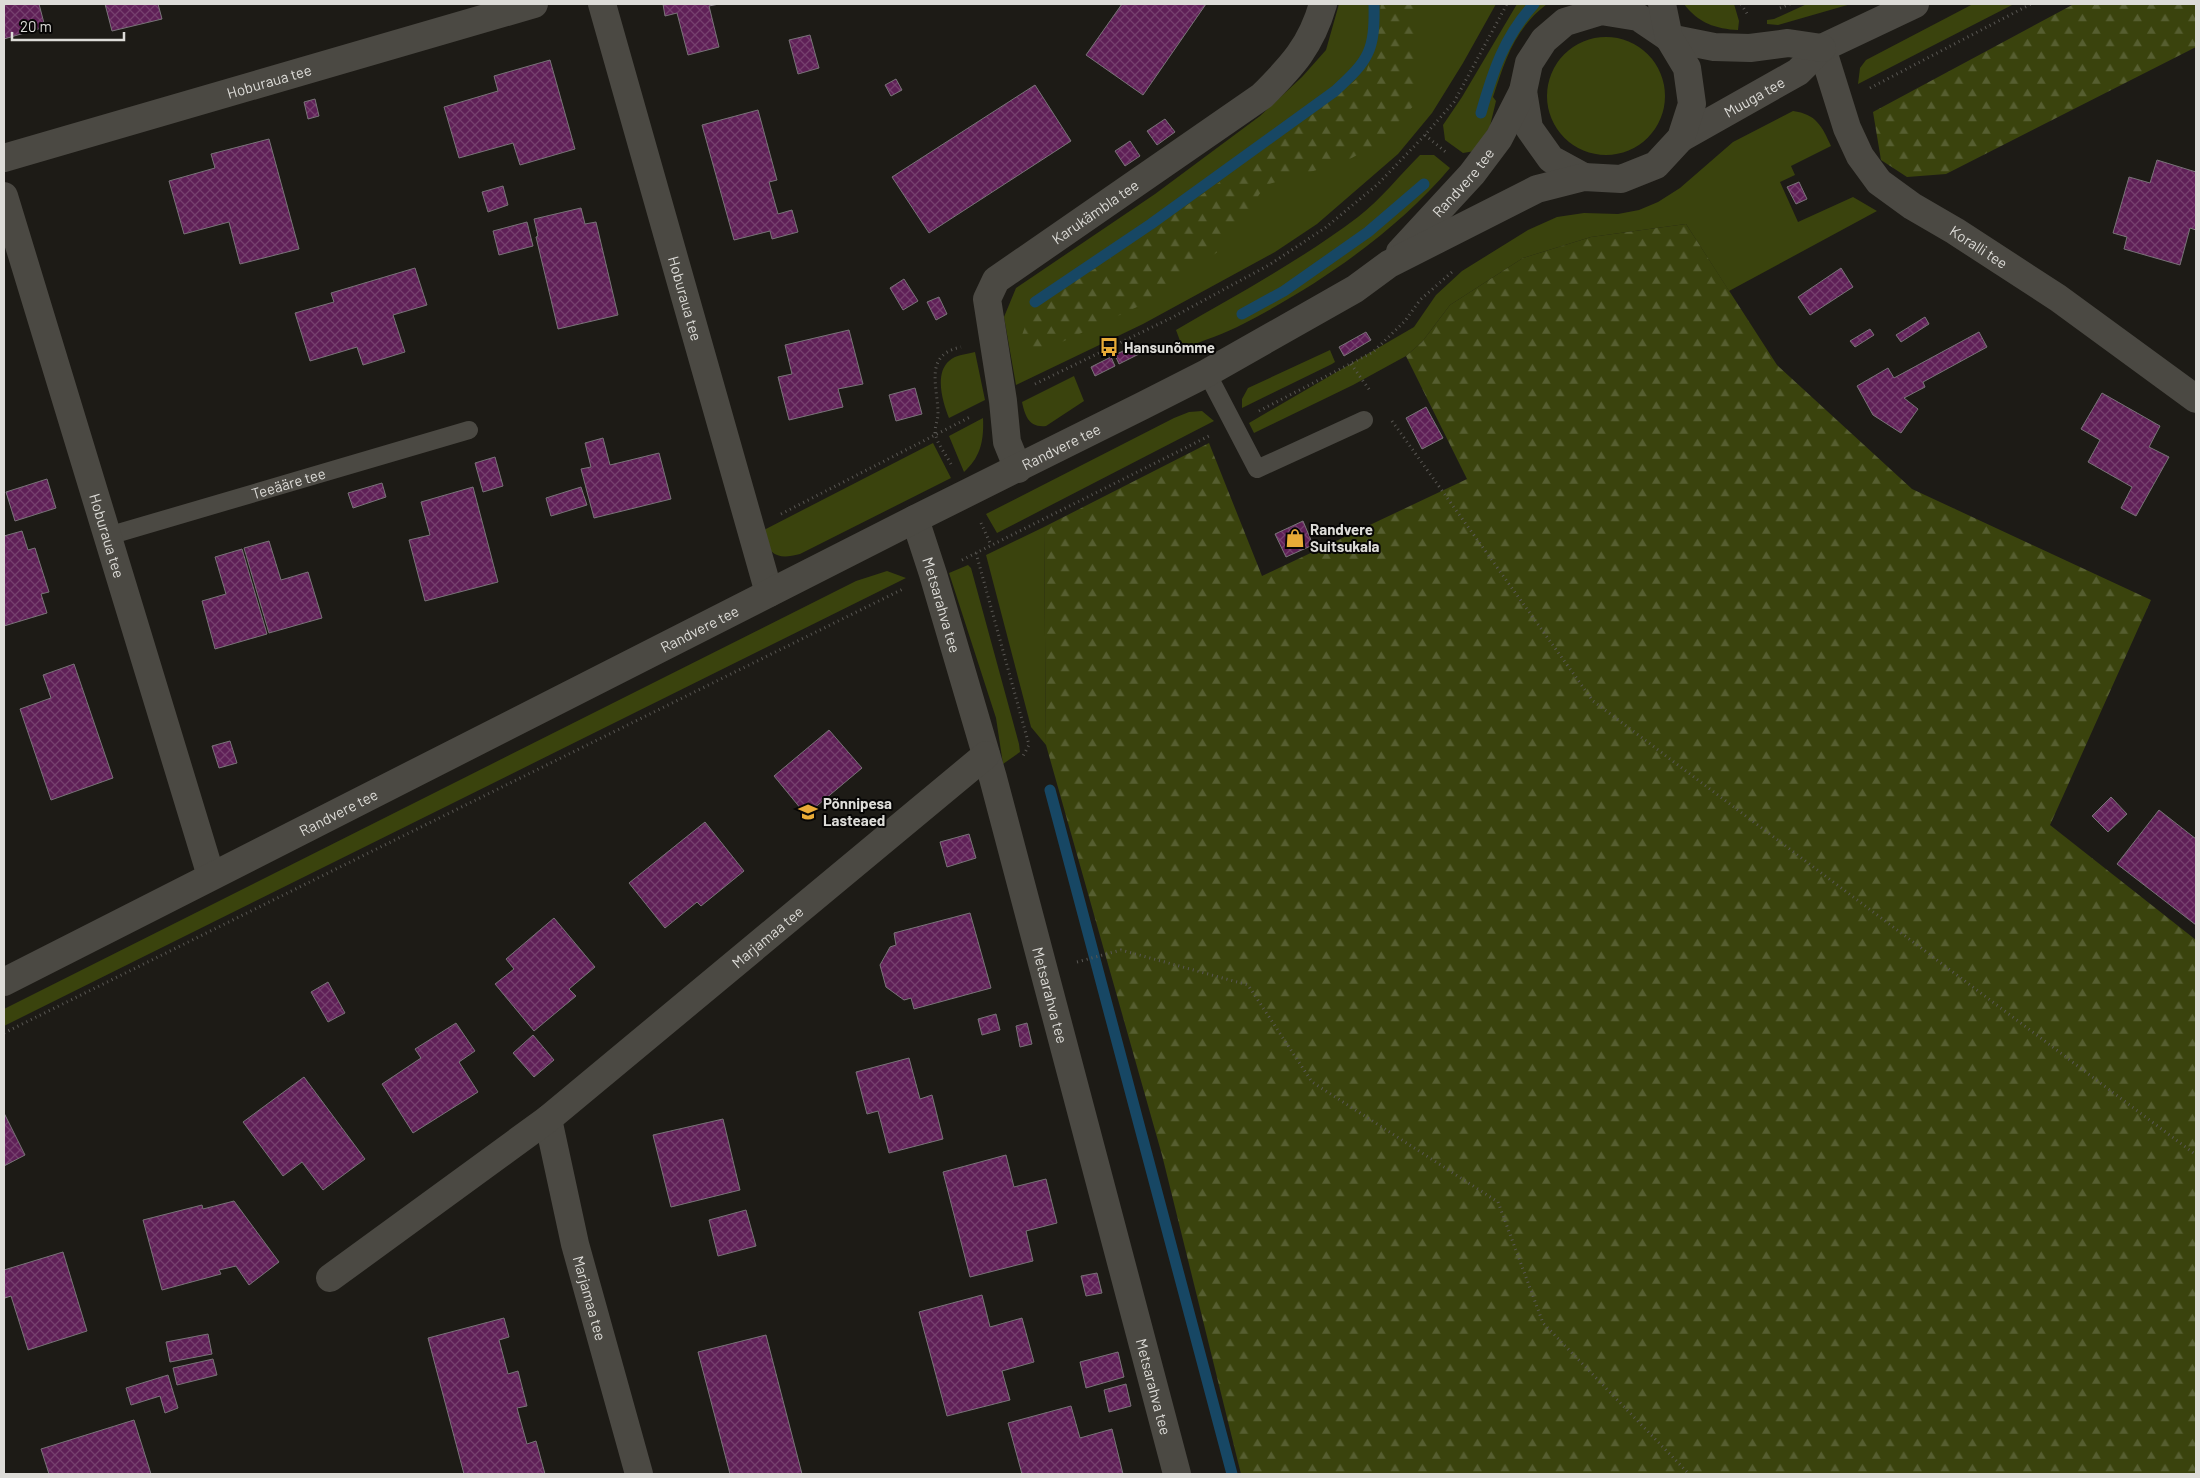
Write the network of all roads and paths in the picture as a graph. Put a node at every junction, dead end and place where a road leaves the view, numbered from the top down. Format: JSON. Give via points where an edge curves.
{"nodes":[{"id":1,"x":534,"y":4,"type":"edge"},
{"id":2,"x":602,"y":4,"type":"edge"},
{"id":3,"x":1323,"y":4,"type":"edge"},
{"id":4,"x":1507,"y":4,"type":"edge"},
{"id":5,"x":1662,"y":4,"type":"edge"},
{"id":6,"x":1742,"y":4,"type":"edge"},
{"id":7,"x":2031,"y":4,"type":"edge"},
{"id":8,"x":1899,"y":7,"type":"edge"},
{"id":9,"x":1570,"y":13,"type":"edge"},
{"id":10,"x":1748,"y":16,"type":"dead end"},
{"id":11,"x":1669,"y":38,"type":"junction"},
{"id":12,"x":1822,"y":48,"type":"junction"},
{"id":13,"x":1523,"y":91,"type":"junction"},
{"id":14,"x":1840,"y":104,"type":"junction"},
{"id":15,"x":1681,"y":138,"type":"junction"},
{"id":16,"x":4,"y":158,"type":"edge"},
{"id":17,"x":1584,"y":177,"type":"junction"},
{"id":18,"x":4,"y":196,"type":"edge"},
{"id":19,"x":1389,"y":264,"type":"junction"},
{"id":20,"x":1456,"y":269,"type":"dead end"},
{"id":21,"x":994,"y":340,"type":"junction"},
{"id":22,"x":1351,"y":364,"type":"junction"},
{"id":23,"x":1207,"y":372,"type":"junction"},
{"id":24,"x":1374,"y":396,"type":"dead end"},
{"id":25,"x":2196,"y":399,"type":"edge"},
{"id":26,"x":1003,"y":401,"type":"junction"},
{"id":27,"x":1364,"y":420,"type":"dead end"},
{"id":28,"x":1391,"y":420,"type":"dead end"},
{"id":29,"x":1233,"y":424,"type":"junction"},
{"id":30,"x":469,"y":430,"type":"dead end"},
{"id":31,"x":935,"y":435,"type":"junction"},
{"id":32,"x":1018,"y":469,"type":"junction"},
{"id":33,"x":967,"y":494,"type":"junction"},
{"id":34,"x":915,"y":520,"type":"junction"},
{"id":35,"x":752,"y":529,"type":"junction"},
{"id":36,"x":108,"y":536,"type":"junction"},
{"id":37,"x":991,"y":545,"type":"junction"},
{"id":38,"x":976,"y":553,"type":"junction"},
{"id":39,"x":933,"y":574,"type":"junction"},
{"id":40,"x":769,"y":593,"type":"junction"},
{"id":41,"x":989,"y":767,"type":"junction"},
{"id":42,"x":211,"y":876,"type":"junction"},
{"id":43,"x":1089,"y":959,"type":"dead end"},
{"id":44,"x":4,"y":982,"type":"edge"},
{"id":45,"x":4,"y":1034,"type":"edge"},
{"id":46,"x":548,"y":1119,"type":"junction"},
{"id":47,"x":2196,"y":1155,"type":"edge"},
{"id":48,"x":330,"y":1278,"type":"dead end"},
{"id":49,"x":639,"y":1474,"type":"edge"},
{"id":50,"x":1177,"y":1474,"type":"edge"},
{"id":51,"x":1689,"y":1474,"type":"edge"}],
"edges":[{"from":1,"to":16,"type":"street","name":"Hoburaua tee"},
{"from":2,"to":35,"type":"street","name":"Hoburaua tee"},
{"from":3,"to":21,"type":"street","name":"Karukämbla tee","via":[[1306,45],[1292,66],[1262,96],[996,280],[987,299]]},
{"from":4,"to":26,"type":"path","via":[[1454,102],[1378,184],[1325,228],[1269,265],[1173,317]]},
{"from":5,"to":11,"type":"street","name":"Randvere tee"},
{"from":6,"to":10,"type":"path"},
{"from":7,"to":14,"type":"path"},
{"from":8,"to":12,"type":"street","name":"Muuga tee"},
{"from":9,"to":11,"type":"street","name":"Randvere tee","via":[[1601,11],[1638,17]]},
{"from":9,"to":13,"type":"street","name":"Randvere tee","via":[[1544,40],[1529,64]]},
{"from":11,"to":12,"type":"street","via":[[1714,47],[1750,48],[1788,43]]},
{"from":11,"to":15,"type":"street","name":"Randvere tee","via":[[1688,68],[1692,104]]},
{"from":12,"to":14,"type":"street","name":"Koralli tee"},
{"from":12,"to":15,"type":"street","name":"Muuga tee","via":[[1798,72]]},
{"from":13,"to":17,"type":"street","name":"Randvere tee","via":[[1529,128],[1551,159]]},
{"from":13,"to":19,"type":"street","name":"Randvere tee","via":[[1499,138],[1472,174]]},
{"from":14,"to":25,"type":"street","name":"Koralli tee","via":[[1860,156],[1879,182],[2058,298]]},
{"from":15,"to":17,"type":"street","name":"Randvere tee","via":[[1656,165],[1621,179]]},
{"from":17,"to":19,"type":"street","name":"Randvere tee","via":[[1537,189]]},
{"from":18,"to":36,"type":"street","name":"Hoburaua tee"},
{"from":19,"to":23,"type":"street","name":"Randvere tee","via":[[1355,289]]},
{"from":20,"to":22,"type":"path","via":[[1420,300],[1373,352]]},
{"from":21,"to":26,"type":"street","name":"Karukämbla tee"},
{"from":21,"to":31,"type":"path","via":[[949,349],[940,357],[935,369],[938,415]]},
{"from":22,"to":24,"type":"path"},
{"from":22,"to":29,"type":"path"},
{"from":23,"to":29,"type":"lane"},
{"from":23,"to":32,"type":"street","name":"Randvere tee"},
{"from":26,"to":31,"type":"path"},
{"from":26,"to":32,"type":"street","name":"Karukämbla tee","via":[[1007,442]]},
{"from":27,"to":29,"type":"lane","via":[[1257,469]]},
{"from":28,"to":47,"type":"path","via":[[1593,701]]},
{"from":29,"to":37,"type":"path"},
{"from":30,"to":36,"type":"lane","name":"Teeääre tee"},
{"from":31,"to":33,"type":"path"},
{"from":31,"to":35,"type":"path"},
{"from":32,"to":33,"type":"street","name":"Randvere tee"},
{"from":33,"to":34,"type":"street","name":"Randvere tee"},
{"from":33,"to":37,"type":"path"},
{"from":34,"to":39,"type":"street","name":"Metsarahva tee"},
{"from":34,"to":40,"type":"street","name":"Randvere tee"},
{"from":35,"to":40,"type":"street","name":"Hoburaua tee"},
{"from":36,"to":42,"type":"street","name":"Hoburaua tee"},
{"from":37,"to":38,"type":"path"},
{"from":38,"to":39,"type":"path"},
{"from":38,"to":41,"type":"path","via":[[1029,745],[1020,762]]},
{"from":39,"to":41,"type":"street","name":"Metsarahva tee"},
{"from":39,"to":45,"type":"path"},
{"from":40,"to":42,"type":"street","name":"Randvere tee"},
{"from":41,"to":46,"type":"street","name":"Marjamaa tee"},
{"from":41,"to":50,"type":"street","name":"Metsarahva tee"},
{"from":42,"to":44,"type":"street","name":"Randvere tee"},
{"from":43,"to":51,"type":"path","via":[[1121,950],[1248,985],[1312,1082],[1498,1202],[1543,1323]]},
{"from":46,"to":48,"type":"street","name":"Marjamaa tee"},
{"from":46,"to":49,"type":"street","name":"Marjamaa tee","via":[[575,1244]]}]}
